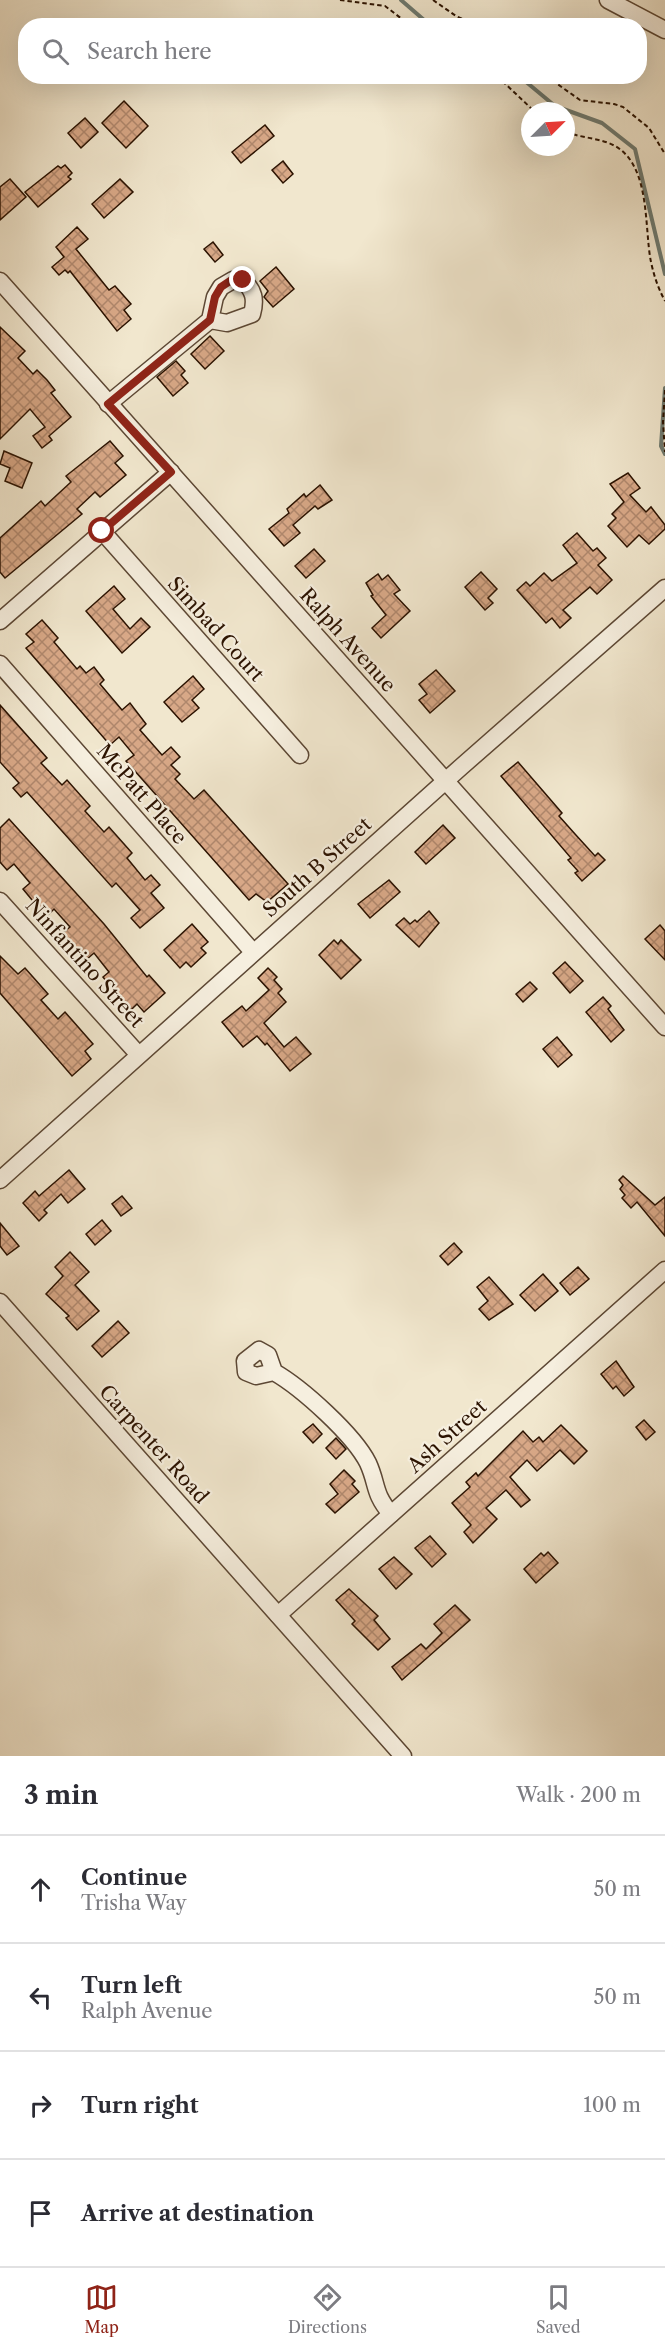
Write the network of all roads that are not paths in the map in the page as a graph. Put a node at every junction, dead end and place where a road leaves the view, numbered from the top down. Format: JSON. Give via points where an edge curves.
{"nodes":[{"id":1,"x":608,"y":0,"type":"edge"},
{"id":2,"x":642,"y":18,"type":"edge"},
{"id":3,"x":647,"y":21,"type":"edge"},
{"id":4,"x":665,"y":30,"type":"edge"},
{"id":5,"x":0,"y":281,"type":"edge"},
{"id":6,"x":210,"y":320,"type":"dead end"},
{"id":7,"x":108,"y":404,"type":"junction"},
{"id":8,"x":171,"y":472,"type":"junction"},
{"id":9,"x":102,"y":531,"type":"junction"},
{"id":10,"x":665,"y":588,"type":"edge"},
{"id":11,"x":0,"y":621,"type":"edge"},
{"id":12,"x":0,"y":664,"type":"edge"},
{"id":13,"x":300,"y":755,"type":"dead end"},
{"id":14,"x":446,"y":781,"type":"junction"},
{"id":15,"x":0,"y":901,"type":"edge"},
{"id":16,"x":253,"y":952,"type":"junction"},
{"id":17,"x":665,"y":1027,"type":"edge"},
{"id":18,"x":138,"y":1054,"type":"junction"},
{"id":19,"x":0,"y":1180,"type":"edge"},
{"id":20,"x":665,"y":1270,"type":"edge"},
{"id":21,"x":0,"y":1302,"type":"edge"},
{"id":22,"x":274,"y":1372,"type":"dead end"},
{"id":23,"x":391,"y":1514,"type":"junction"},
{"id":24,"x":278,"y":1615,"type":"junction"},
{"id":25,"x":403,"y":1756,"type":"edge"}],
"edges":[{"from":1,"to":2,"type":"street"},
{"from":3,"to":4,"type":"street"},
{"from":5,"to":7,"type":"street","name":"Ralph Avenue"},
{"from":6,"to":7,"type":"street"},
{"from":7,"to":8,"type":"street","name":"Ralph Avenue"},
{"from":8,"to":9,"type":"street"},
{"from":8,"to":14,"type":"street","name":"Ralph Avenue"},
{"from":9,"to":11,"type":"street"},
{"from":9,"to":13,"type":"street","name":"Simbad Court"},
{"from":10,"to":14,"type":"street","name":"South B Street"},
{"from":12,"to":16,"type":"street","name":"McPatt Place"},
{"from":14,"to":16,"type":"street","name":"South B Street"},
{"from":14,"to":17,"type":"street","name":"Ralph Avenue"},
{"from":15,"to":18,"type":"street","name":"Ninfantino Street"},
{"from":16,"to":18,"type":"street","name":"South B Street"},
{"from":18,"to":19,"type":"street","name":"South B Street"},
{"from":20,"to":23,"type":"street","name":"Ash Street"},
{"from":21,"to":24,"type":"street","name":"Carpenter Road"},
{"from":22,"to":23,"type":"street","via":[[326,1414],[361,1452],[379,1500]]},
{"from":23,"to":24,"type":"street","name":"Ash Street"},
{"from":24,"to":25,"type":"street"}]}
